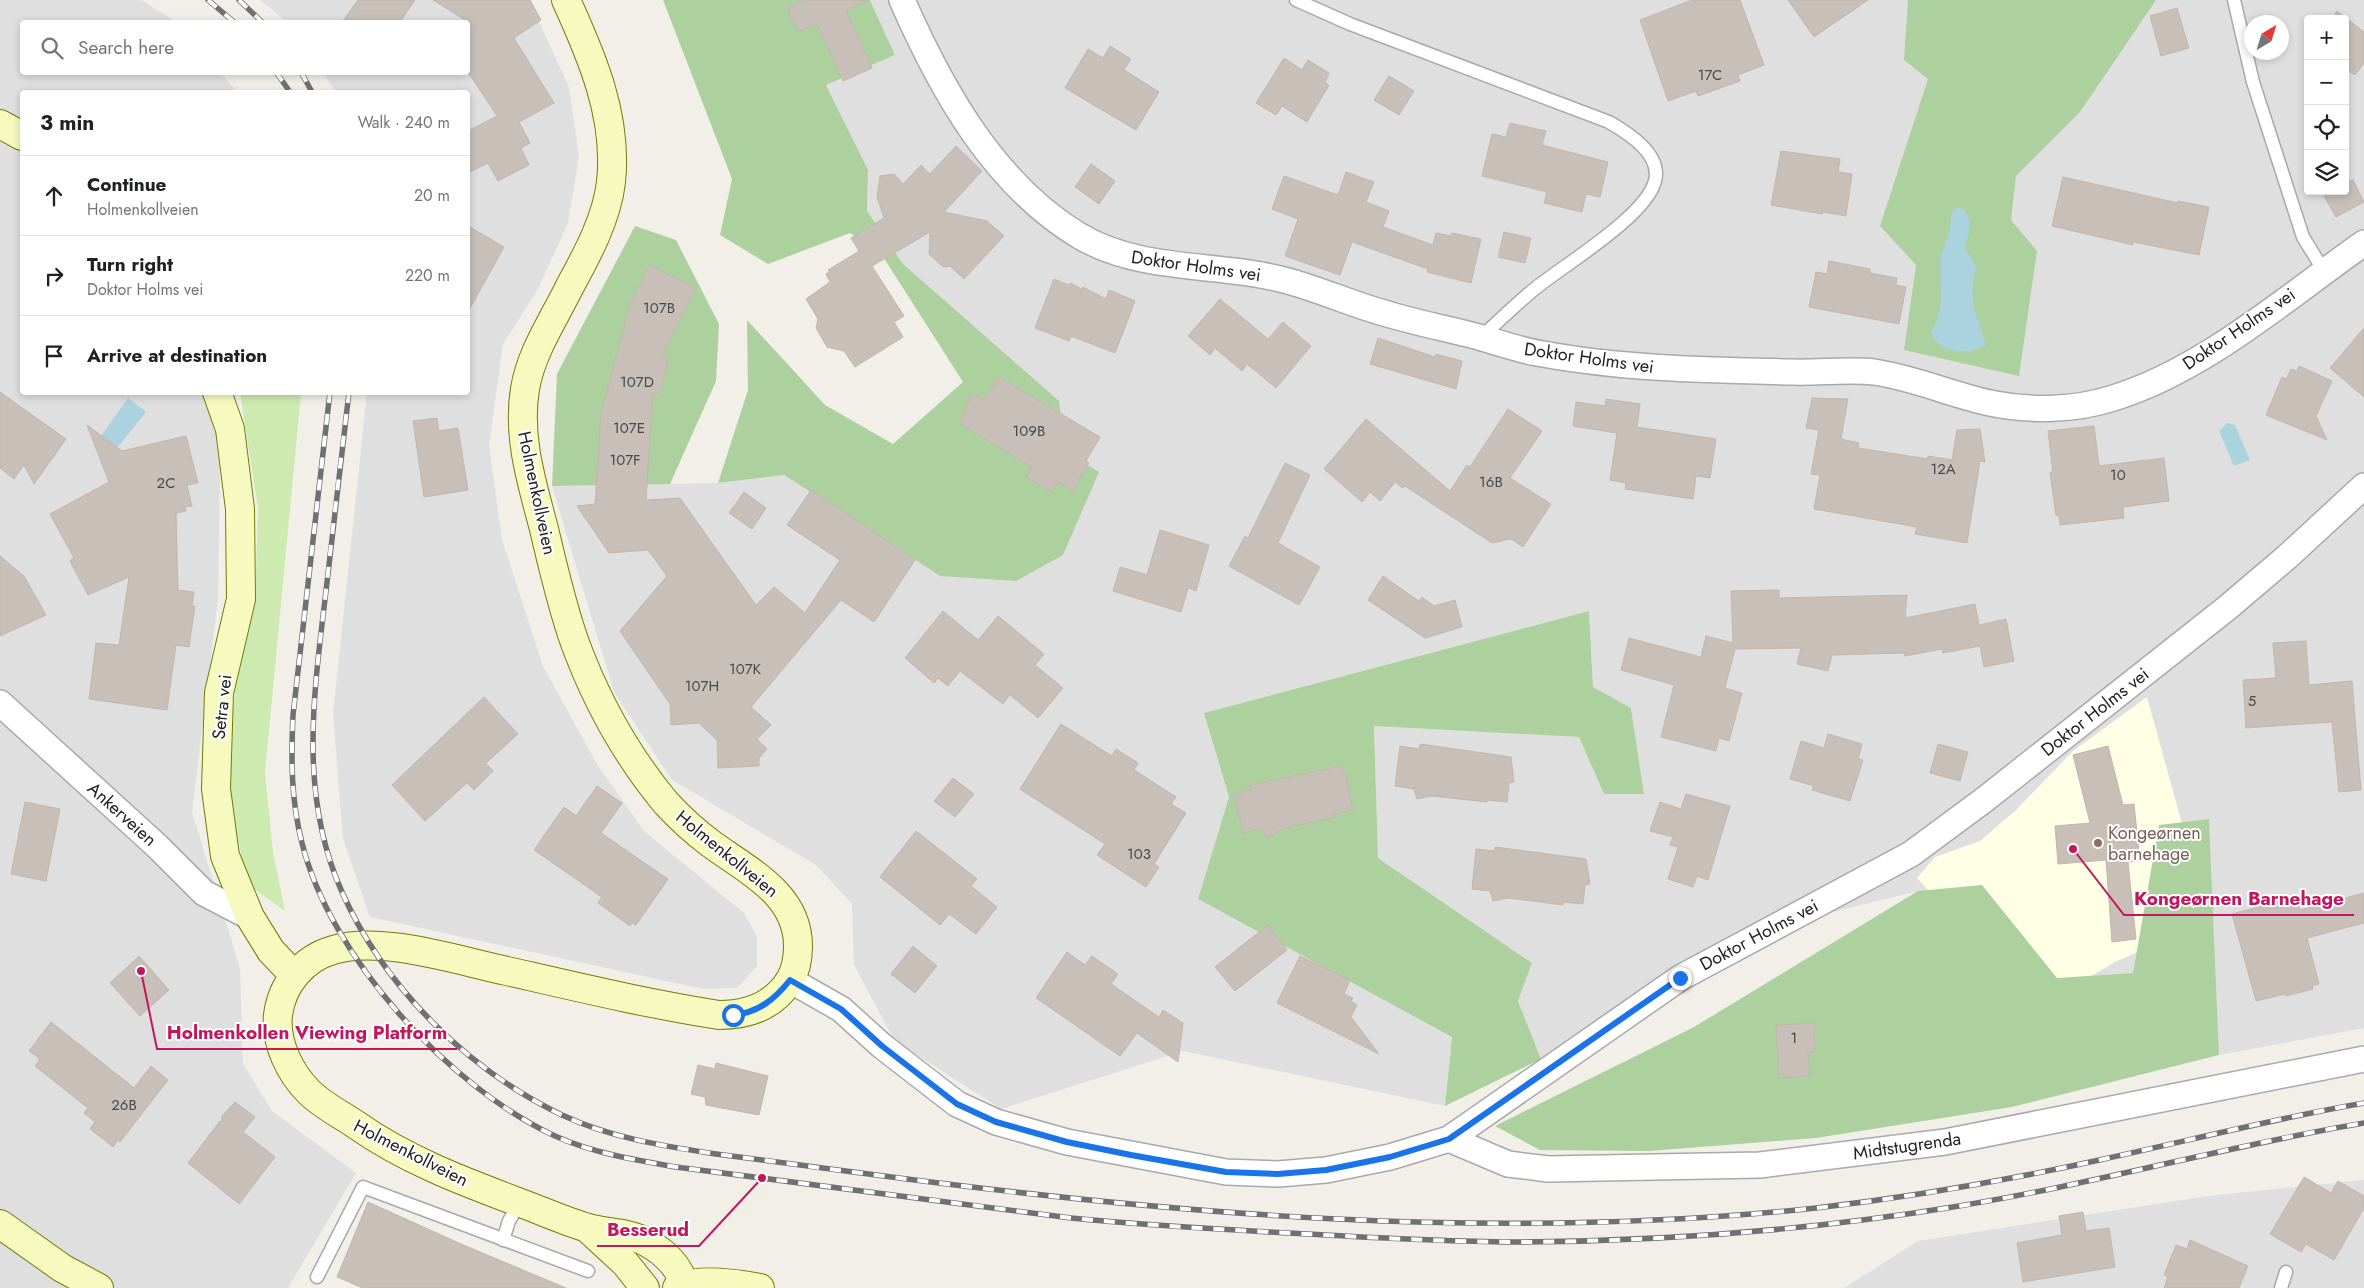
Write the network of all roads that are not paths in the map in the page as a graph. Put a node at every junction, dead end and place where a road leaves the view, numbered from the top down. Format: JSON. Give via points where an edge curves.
{"nodes":[{"id":1,"x":566,"y":0,"type":"edge"},
{"id":2,"x":902,"y":0,"type":"edge"},
{"id":3,"x":1296,"y":0,"type":"edge"},
{"id":4,"x":2234,"y":0,"type":"edge"},
{"id":5,"x":0,"y":124,"type":"edge"},
{"id":6,"x":20,"y":135,"type":"edge"},
{"id":7,"x":2364,"y":243,"type":"edge"},
{"id":8,"x":2324,"y":271,"type":"junction"},
{"id":9,"x":1480,"y":338,"type":"junction"},
{"id":10,"x":218,"y":395,"type":"edge"},
{"id":11,"x":2364,"y":486,"type":"edge"},
{"id":12,"x":0,"y":703,"type":"edge"},
{"id":13,"x":250,"y":917,"type":"junction"},
{"id":14,"x":294,"y":975,"type":"junction"},
{"id":15,"x":790,"y":980,"type":"junction"},
{"id":16,"x":2364,"y":1059,"type":"edge"},
{"id":17,"x":1449,"y":1139,"type":"junction"},
{"id":18,"x":520,"y":1202,"type":"junction"},
{"id":19,"x":0,"y":1224,"type":"edge"},
{"id":20,"x":587,"y":1228,"type":"junction"},
{"id":21,"x":503,"y":1240,"type":"junction"},
{"id":22,"x":588,"y":1271,"type":"dead end"},
{"id":23,"x":2286,"y":1272,"type":"dead end"},
{"id":24,"x":317,"y":1277,"type":"dead end"},
{"id":25,"x":92,"y":1287,"type":"edge"},
{"id":26,"x":682,"y":1287,"type":"edge"},
{"id":27,"x":645,"y":1288,"type":"edge"},
{"id":28,"x":760,"y":1288,"type":"edge"},
{"id":29,"x":2281,"y":1288,"type":"edge"}],
"edges":[{"from":1,"to":15,"type":"main road","name":"Holmenkollveien","via":[[592,56],[604,98],[612,140],[611,183],[584,261],[530,368],[523,404],[526,457],[554,574],[575,644],[604,711],[666,803],[708,842],[765,881],[786,904],[798,935],[797,960]]},
{"from":2,"to":9,"type":"street","name":"Doktor Holms vei","via":[[921,45],[980,141],[1014,183],[1048,216],[1082,238],[1118,255],[1240,271],[1288,281],[1378,312]]},
{"from":3,"to":9,"type":"lane","via":[[1350,24],[1609,122],[1629,134],[1654,163],[1656,180],[1643,204],[1536,288]]},
{"from":4,"to":8,"type":"lane","via":[[2253,82],[2300,228]]},
{"from":5,"to":6,"type":"main road"},
{"from":7,"to":8,"type":"street","name":"Doktor Holms vei"},
{"from":8,"to":9,"type":"street","name":"Doktor Holms vei","via":[[2240,332],[2177,370],[2109,400],[2052,408],[1996,404],[1872,372],[1669,369],[1539,354]]},
{"from":10,"to":13,"type":"main road","name":"Setra vei","via":[[230,429],[240,509],[242,599],[219,693],[216,789],[225,856]]},
{"from":11,"to":17,"type":"street","name":"Doktor Holms vei","via":[[2227,608],[1911,854],[1680,978]]},
{"from":12,"to":13,"type":"street","name":"Ankerveien","via":[[204,893]]},
{"from":13,"to":14,"type":"main road","name":"Setra vei","via":[[271,951]]},
{"from":14,"to":15,"type":"main road","name":"Holmenkollveien","via":[[314,958],[334,949],[378,946],[437,955],[719,1016],[754,1011],[774,998]]},
{"from":14,"to":18,"type":"main road","name":"Holmenkollveien","via":[[281,1001],[278,1037],[291,1068],[310,1093],[366,1133],[451,1177]]},
{"from":15,"to":17,"type":"street","name":"Doktor Holms vei","via":[[841,1009],[882,1046],[957,1104],[996,1122],[1067,1142],[1226,1172],[1278,1174],[1326,1170],[1390,1157]]},
{"from":16,"to":17,"type":"street","name":"Midtstugrenda","via":[[1945,1142],[1760,1165],[1548,1170],[1508,1164]]},
{"from":18,"to":20,"type":"main road","name":"Holmenkollveien"},
{"from":18,"to":21,"type":"lane"},
{"from":19,"to":25,"type":"main road"},
{"from":20,"to":26,"type":"main road","name":"Holmenkollveien","via":[[628,1234],[646,1242],[672,1262]]},
{"from":20,"to":27,"type":"main road","name":"Holmenkollveien","via":[[625,1263]]},
{"from":21,"to":22,"type":"lane"},
{"from":21,"to":24,"type":"lane","via":[[363,1187]]},
{"from":23,"to":29,"type":"lane"},
{"from":26,"to":28,"type":"main road","via":[[741,1284]]}]}
